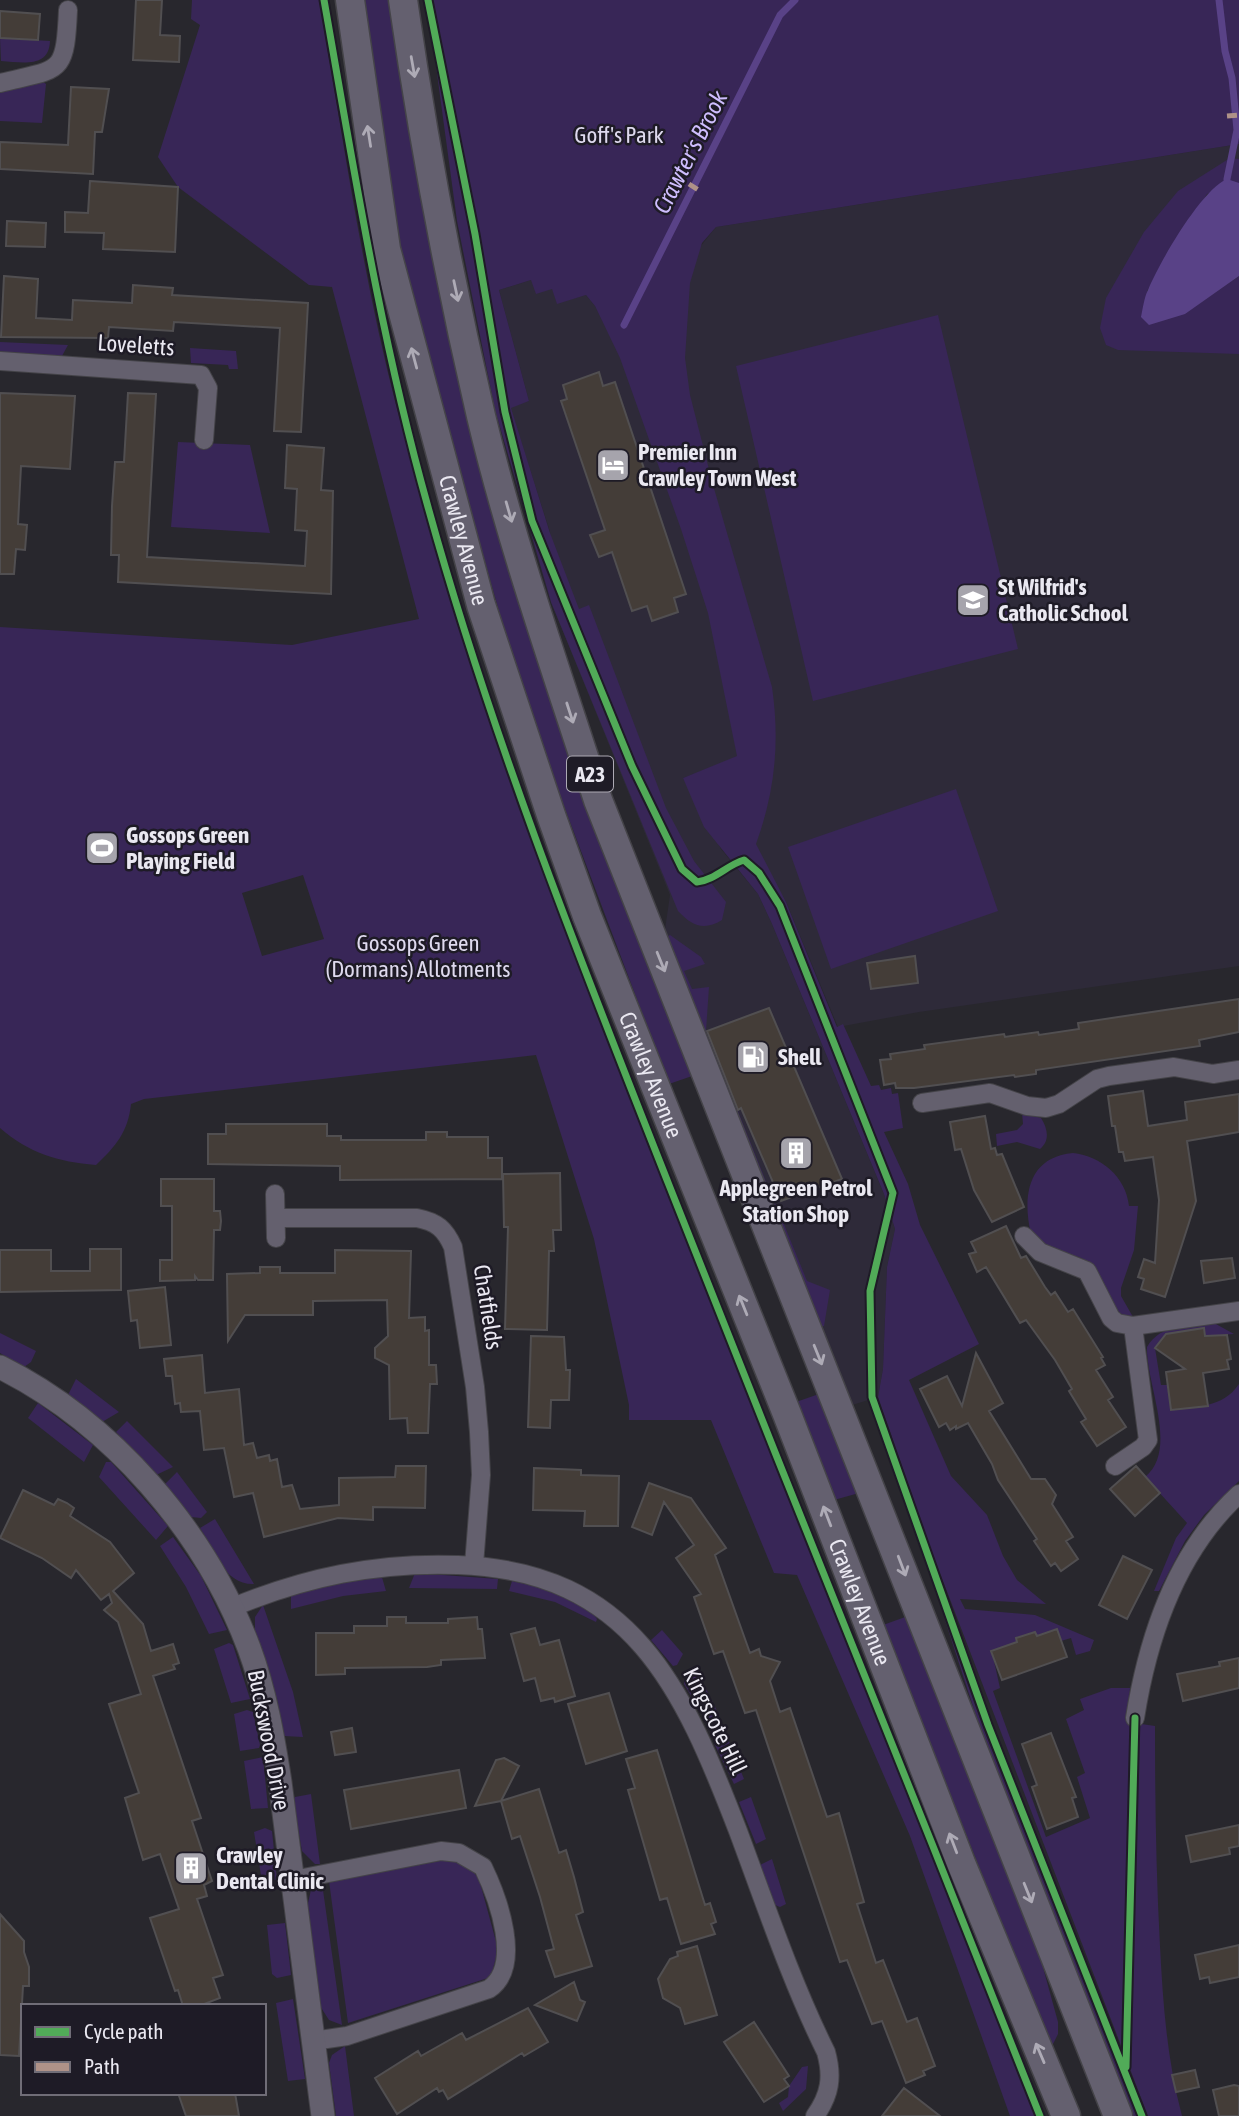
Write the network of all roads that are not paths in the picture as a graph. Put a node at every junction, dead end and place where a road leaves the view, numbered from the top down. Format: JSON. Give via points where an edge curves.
{"nodes":[{"id":1,"x":350,"y":0,"type":"edge"},
{"id":2,"x":403,"y":0,"type":"edge"},
{"id":3,"x":68,"y":10,"type":"dead end"},
{"id":4,"x":0,"y":83,"type":"edge"},
{"id":5,"x":0,"y":361,"type":"edge"},
{"id":6,"x":204,"y":440,"type":"dead end"},
{"id":7,"x":1239,"y":1070,"type":"edge"},
{"id":8,"x":922,"y":1103,"type":"dead end"},
{"id":9,"x":275,"y":1194,"type":"dead end"},
{"id":10,"x":276,"y":1218,"type":"junction"},
{"id":11,"x":1024,"y":1236,"type":"dead end"},
{"id":12,"x":276,"y":1238,"type":"dead end"},
{"id":13,"x":1239,"y":1311,"type":"edge"},
{"id":14,"x":1133,"y":1326,"type":"junction"},
{"id":15,"x":0,"y":1367,"type":"edge"},
{"id":16,"x":1115,"y":1466,"type":"dead end"},
{"id":17,"x":1239,"y":1494,"type":"edge"},
{"id":18,"x":474,"y":1565,"type":"junction"},
{"id":19,"x":231,"y":1608,"type":"junction"},
{"id":20,"x":1136,"y":1718,"type":"dead end"},
{"id":21,"x":293,"y":1880,"type":"junction"},
{"id":22,"x":313,"y":2040,"type":"junction"},
{"id":23,"x":323,"y":2116,"type":"edge"},
{"id":24,"x":815,"y":2116,"type":"edge"},
{"id":25,"x":1066,"y":2116,"type":"edge"},
{"id":26,"x":1118,"y":2116,"type":"edge"}],
"edges":[{"from":25,"to":1,"type":"main road","name":"Crawley Avenue","number":"A23","one_way":true,"via":[[961,1863],[792,1426],[586,916],[551,814],[481,605],[386,249]]},
{"from":2,"to":26,"type":"main road","number":"A23","one_way":true,"via":[[445,241],[482,417],[533,599],[598,800]]},
{"from":3,"to":4,"type":"street","via":[[66,53],[60,65]]},
{"from":5,"to":6,"type":"street","name":"Loveletts","via":[[201,375],[208,387]]},
{"from":7,"to":8,"type":"street","via":[[1213,1074],[1174,1067],[1109,1076],[1046,1108],[990,1093]]},
{"from":9,"to":10,"type":"street"},
{"from":10,"to":12,"type":"street"},
{"from":10,"to":18,"type":"street","name":"Chatfields","via":[[417,1218],[445,1230],[453,1247],[475,1387],[481,1475]]},
{"from":11,"to":14,"type":"street","via":[[1040,1252],[1087,1271],[1111,1318]]},
{"from":13,"to":14,"type":"street"},
{"from":14,"to":16,"type":"street","via":[[1148,1440]]},
{"from":15,"to":19,"type":"street","name":"Buckswood Drive","via":[[49,1396],[122,1456],[186,1531]]},
{"from":17,"to":20,"type":"street","via":[[1206,1529],[1167,1600],[1147,1655]]},
{"from":18,"to":19,"type":"street","name":"Kingscote Hill","via":[[408,1564],[336,1572],[296,1582]]},
{"from":18,"to":24,"type":"street","name":"Kingscote Hill","via":[[535,1576],[593,1602],[642,1645],[665,1674],[704,1745],[826,2052],[830,2087]]},
{"from":19,"to":21,"type":"street","name":"Buckswood Drive","via":[[249,1648],[271,1728]]},
{"from":21,"to":22,"type":"street","name":"Buckswood Drive"},
{"from":21,"to":22,"type":"street","via":[[441,1852],[459,1853],[483,1867],[506,1939],[505,1969],[500,1982],[489,1989],[347,2036]]},
{"from":22,"to":23,"type":"street","name":"Buckswood Drive"}]}
